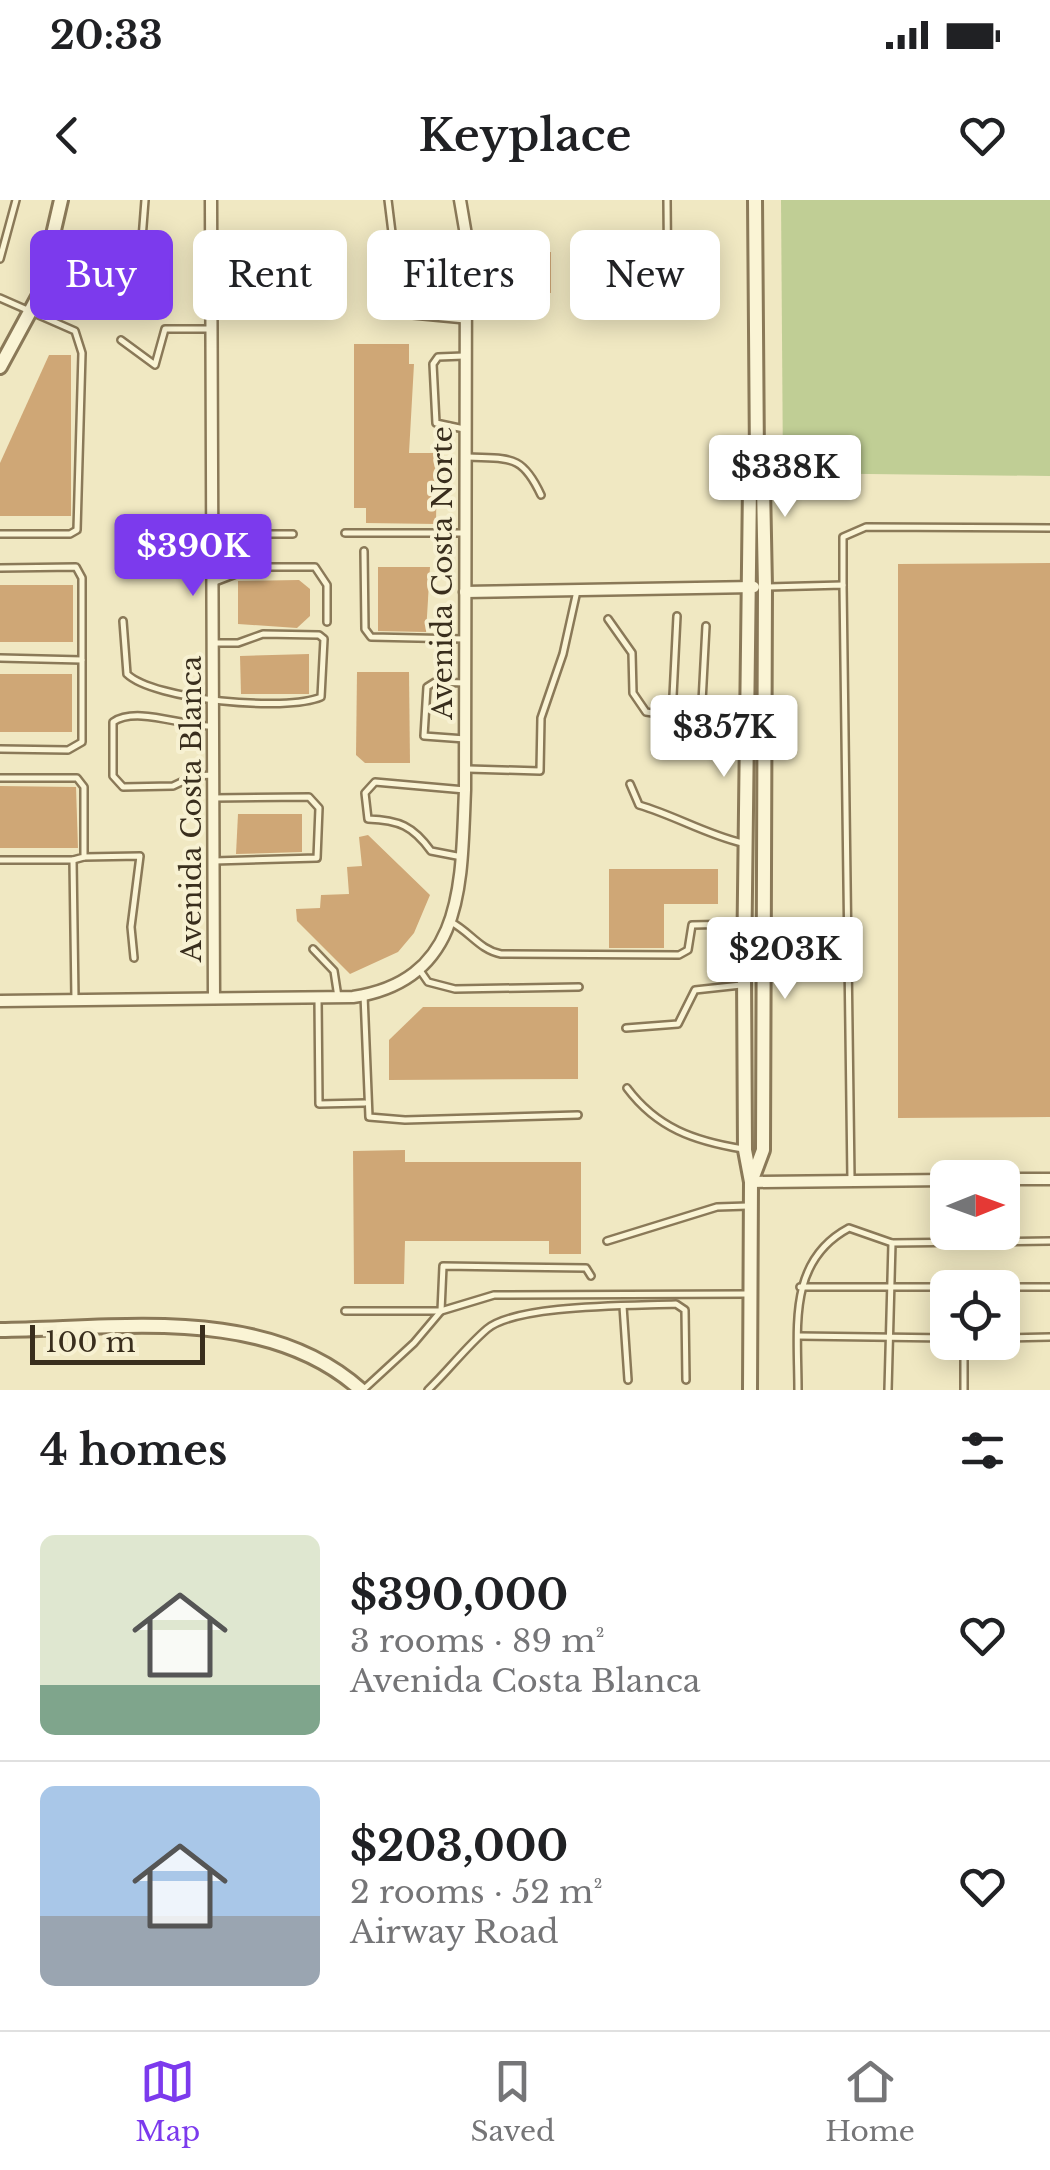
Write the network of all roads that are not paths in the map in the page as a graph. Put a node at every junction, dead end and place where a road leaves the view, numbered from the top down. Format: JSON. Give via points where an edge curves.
{"nodes":[{"id":1,"x":16,"y":200,"type":"edge"},
{"id":2,"x":61,"y":200,"type":"edge"},
{"id":3,"x":145,"y":200,"type":"edge"},
{"id":4,"x":212,"y":200,"type":"edge"},
{"id":5,"x":388,"y":200,"type":"edge"},
{"id":6,"x":460,"y":200,"type":"edge"},
{"id":7,"x":667,"y":200,"type":"edge"},
{"id":8,"x":755,"y":200,"type":"edge"},
{"id":9,"x":56,"y":230,"type":"edge"},
{"id":10,"x":143,"y":230,"type":"edge"},
{"id":11,"x":392,"y":230,"type":"edge"},
{"id":12,"x":465,"y":230,"type":"edge"},
{"id":13,"x":667,"y":230,"type":"edge"},
{"id":14,"x":0,"y":258,"type":"edge"},
{"id":15,"x":0,"y":298,"type":"edge"},
{"id":16,"x":30,"y":310,"type":"edge"},
{"id":17,"x":29,"y":313,"type":"junction"},
{"id":18,"x":465,"y":320,"type":"edge"},
{"id":19,"x":212,"y":329,"type":"junction"},
{"id":20,"x":121,"y":340,"type":"dead end"},
{"id":21,"x":464,"y":356,"type":"junction"},
{"id":22,"x":0,"y":366,"type":"edge"},
{"id":23,"x":464,"y":429,"type":"junction"},
{"id":24,"x":464,"y":457,"type":"junction"},
{"id":25,"x":757,"y":460,"type":"junction"},
{"id":26,"x":541,"y":494,"type":"dead end"},
{"id":27,"x":1050,"y":528,"type":"edge"},
{"id":28,"x":464,"y":533,"type":"junction"},
{"id":29,"x":0,"y":534,"type":"edge"},
{"id":30,"x":212,"y":534,"type":"junction"},
{"id":31,"x":293,"y":534,"type":"dead end"},
{"id":32,"x":345,"y":534,"type":"dead end"},
{"id":33,"x":364,"y":551,"type":"dead end"},
{"id":34,"x":0,"y":568,"type":"edge"},
{"id":35,"x":213,"y":584,"type":"junction"},
{"id":36,"x":843,"y":585,"type":"junction"},
{"id":37,"x":747,"y":587,"type":"junction"},
{"id":38,"x":765,"y":587,"type":"junction"},
{"id":39,"x":577,"y":590,"type":"junction"},
{"id":40,"x":465,"y":592,"type":"junction"},
{"id":41,"x":677,"y":616,"type":"dead end"},
{"id":42,"x":608,"y":619,"type":"dead end"},
{"id":43,"x":123,"y":621,"type":"dead end"},
{"id":44,"x":327,"y":622,"type":"dead end"},
{"id":45,"x":706,"y":626,"type":"dead end"},
{"id":46,"x":465,"y":639,"type":"junction"},
{"id":47,"x":213,"y":643,"type":"junction"},
{"id":48,"x":0,"y":658,"type":"edge"},
{"id":49,"x":82,"y":660,"type":"junction"},
{"id":50,"x":465,"y":682,"type":"junction"},
{"id":51,"x":213,"y":700,"type":"junction"},
{"id":52,"x":672,"y":716,"type":"junction"},
{"id":53,"x":702,"y":721,"type":"junction"},
{"id":54,"x":213,"y":726,"type":"junction"},
{"id":55,"x":745,"y":727,"type":"junction"},
{"id":56,"x":464,"y":739,"type":"junction"},
{"id":57,"x":0,"y":749,"type":"edge"},
{"id":58,"x":465,"y":769,"type":"junction"},
{"id":59,"x":214,"y":775,"type":"junction"},
{"id":60,"x":0,"y":778,"type":"edge"},
{"id":61,"x":630,"y":784,"type":"dead end"},
{"id":62,"x":465,"y":790,"type":"junction"},
{"id":63,"x":214,"y":798,"type":"junction"},
{"id":64,"x":745,"y":844,"type":"junction"},
{"id":65,"x":84,"y":857,"type":"junction"},
{"id":66,"x":462,"y":857,"type":"junction"},
{"id":67,"x":0,"y":860,"type":"edge"},
{"id":68,"x":73,"y":860,"type":"junction"},
{"id":69,"x":214,"y":861,"type":"junction"},
{"id":70,"x":451,"y":922,"type":"junction"},
{"id":71,"x":744,"y":924,"type":"junction"},
{"id":72,"x":313,"y":949,"type":"dead end"},
{"id":73,"x":134,"y":958,"type":"dead end"},
{"id":74,"x":419,"y":969,"type":"junction"},
{"id":75,"x":744,"y":985,"type":"junction"},
{"id":76,"x":579,"y":987,"type":"dead end"},
{"id":77,"x":364,"y":995,"type":"junction"},
{"id":78,"x":318,"y":997,"type":"junction"},
{"id":79,"x":338,"y":997,"type":"junction"},
{"id":80,"x":214,"y":998,"type":"junction"},
{"id":81,"x":0,"y":1000,"type":"edge"},
{"id":82,"x":74,"y":1000,"type":"junction"},
{"id":83,"x":626,"y":1028,"type":"dead end"},
{"id":84,"x":627,"y":1088,"type":"dead end"},
{"id":85,"x":365,"y":1103,"type":"junction"},
{"id":86,"x":578,"y":1115,"type":"dead end"},
{"id":87,"x":746,"y":1150,"type":"junction"},
{"id":88,"x":1020,"y":1179,"type":"edge"},
{"id":89,"x":1050,"y":1179,"type":"edge"},
{"id":90,"x":930,"y":1180,"type":"edge"},
{"id":91,"x":851,"y":1181,"type":"junction"},
{"id":92,"x":751,"y":1182,"type":"junction"},
{"id":93,"x":751,"y":1206,"type":"junction"},
{"id":94,"x":607,"y":1240,"type":"dead end"},
{"id":95,"x":1050,"y":1241,"type":"edge"},
{"id":96,"x":892,"y":1243,"type":"junction"},
{"id":97,"x":591,"y":1276,"type":"dead end"},
{"id":98,"x":800,"y":1287,"type":"junction"},
{"id":99,"x":888,"y":1288,"type":"junction"},
{"id":100,"x":1050,"y":1288,"type":"edge"},
{"id":101,"x":751,"y":1294,"type":"junction"},
{"id":102,"x":622,"y":1306,"type":"junction"},
{"id":103,"x":345,"y":1311,"type":"dead end"},
{"id":104,"x":440,"y":1311,"type":"junction"},
{"id":105,"x":0,"y":1330,"type":"edge"},
{"id":106,"x":798,"y":1336,"type":"junction"},
{"id":107,"x":930,"y":1338,"type":"edge"},
{"id":108,"x":1020,"y":1338,"type":"edge"},
{"id":109,"x":1050,"y":1338,"type":"edge"},
{"id":110,"x":889,"y":1339,"type":"junction"},
{"id":111,"x":964,"y":1360,"type":"edge"},
{"id":112,"x":628,"y":1380,"type":"dead end"},
{"id":113,"x":686,"y":1380,"type":"dead end"},
{"id":114,"x":362,"y":1390,"type":"edge"},
{"id":115,"x":428,"y":1390,"type":"edge"},
{"id":116,"x":750,"y":1390,"type":"edge"},
{"id":117,"x":798,"y":1390,"type":"edge"},
{"id":118,"x":888,"y":1390,"type":"edge"},
{"id":119,"x":964,"y":1390,"type":"edge"}],
"edges":[{"from":1,"to":14,"type":"lane"},
{"from":2,"to":9,"type":"street"},
{"from":3,"to":10,"type":"lane"},
{"from":4,"to":19,"type":"street","name":"Avenida Costa Blanca"},
{"from":5,"to":11,"type":"lane"},
{"from":6,"to":12,"type":"street","name":"Avenida Costa Norte"},
{"from":7,"to":13,"type":"lane"},
{"from":8,"to":25,"type":"street"},
{"from":15,"to":17,"type":"lane"},
{"from":16,"to":17,"type":"street"},
{"from":17,"to":22,"type":"street"},
{"from":17,"to":29,"type":"lane","via":[[80,338],[80,522],[70,534]]},
{"from":18,"to":21,"type":"street","name":"Avenida Costa Norte"},
{"from":19,"to":20,"type":"lane","via":[[165,329],[155,365]]},
{"from":19,"to":30,"type":"street","name":"Avenida Costa Blanca"},
{"from":21,"to":23,"type":"street","name":"Avenida Costa Norte"},
{"from":21,"to":23,"type":"lane","via":[[433,364],[436,423]]},
{"from":23,"to":24,"type":"street","name":"Avenida Costa Norte"},
{"from":24,"to":26,"type":"lane","via":[[514,459],[529,468]]},
{"from":24,"to":28,"type":"street","name":"Avenida Costa Norte"},
{"from":25,"to":37,"type":"street","via":[[750,485]]},
{"from":25,"to":38,"type":"street","via":[[764,485]]},
{"from":27,"to":36,"type":"lane","via":[[866,528],[843,538]]},
{"from":28,"to":32,"type":"lane"},
{"from":28,"to":40,"type":"street","name":"Avenida Costa Norte"},
{"from":30,"to":31,"type":"lane"},
{"from":30,"to":35,"type":"street","name":"Avenida Costa Blanca"},
{"from":33,"to":46,"type":"lane","via":[[365,629],[371,637]]},
{"from":34,"to":49,"type":"lane","via":[[80,569]]},
{"from":35,"to":44,"type":"lane","via":[[254,566],[315,567],[327,585]]},
{"from":35,"to":47,"type":"street","name":"Avenida Costa Blanca"},
{"from":36,"to":38,"type":"lane"},
{"from":36,"to":91,"type":"lane"},
{"from":37,"to":38,"type":"street"},
{"from":37,"to":39,"type":"street"},
{"from":37,"to":55,"type":"street"},
{"from":38,"to":92,"type":"street","via":[[763,1150]]},
{"from":39,"to":40,"type":"street"},
{"from":39,"to":58,"type":"lane","via":[[540,718],[540,771]]},
{"from":40,"to":46,"type":"street","name":"Avenida Costa Norte"},
{"from":41,"to":52,"type":"lane"},
{"from":42,"to":52,"type":"lane","via":[[632,653],[632,693],[646,712]]},
{"from":43,"to":51,"type":"lane","via":[[127,674],[140,686]]},
{"from":45,"to":53,"type":"lane"},
{"from":46,"to":50,"type":"street","name":"Avenida Costa Norte"},
{"from":47,"to":51,"type":"street","name":"Avenida Costa Blanca"},
{"from":47,"to":51,"type":"lane","via":[[263,634],[324,639],[321,697]]},
{"from":48,"to":49,"type":"lane"},
{"from":49,"to":57,"type":"lane","via":[[82,742],[68,750]]},
{"from":50,"to":56,"type":"street","name":"Avenida Costa Norte"},
{"from":50,"to":56,"type":"lane","via":[[435,682],[423,699],[424,736]]},
{"from":51,"to":54,"type":"street","name":"Avenida Costa Blanca"},
{"from":52,"to":53,"type":"lane"},
{"from":53,"to":55,"type":"lane"},
{"from":54,"to":59,"type":"street","name":"Avenida Costa Blanca"},
{"from":54,"to":59,"type":"lane","via":[[119,717],[113,722],[113,776],[124,787],[173,786]]},
{"from":55,"to":64,"type":"street"},
{"from":56,"to":58,"type":"street","name":"Avenida Costa Norte"},
{"from":58,"to":62,"type":"street","name":"Avenida Costa Norte"},
{"from":59,"to":63,"type":"street","name":"Avenida Costa Blanca"},
{"from":60,"to":65,"type":"lane","via":[[77,778],[84,787]]},
{"from":61,"to":64,"type":"lane","via":[[639,805],[683,818],[702,834]]},
{"from":62,"to":66,"type":"street","name":"Avenida Costa Norte"},
{"from":62,"to":66,"type":"lane","via":[[375,782],[365,792],[368,819],[400,822],[439,855]]},
{"from":63,"to":69,"type":"street","name":"Avenida Costa Blanca"},
{"from":63,"to":69,"type":"lane","via":[[309,797],[319,808],[317,858]]},
{"from":64,"to":71,"type":"street"},
{"from":65,"to":68,"type":"lane"},
{"from":65,"to":73,"type":"lane","via":[[140,856]]},
{"from":66,"to":70,"type":"street","name":"Avenida Costa Norte"},
{"from":67,"to":68,"type":"lane"},
{"from":68,"to":82,"type":"lane"},
{"from":69,"to":80,"type":"street","name":"Avenida Costa Blanca"},
{"from":70,"to":71,"type":"lane","via":[[490,952],[660,955],[684,954],[692,926]]},
{"from":70,"to":74,"type":"street","name":"Avenida Costa Norte"},
{"from":71,"to":75,"type":"street"},
{"from":72,"to":79,"type":"lane","via":[[334,972]]},
{"from":74,"to":76,"type":"lane","via":[[428,982],[454,989]]},
{"from":74,"to":77,"type":"street"},
{"from":75,"to":83,"type":"lane","via":[[696,990],[678,1024]]},
{"from":75,"to":87,"type":"street"},
{"from":77,"to":79,"type":"street"},
{"from":77,"to":85,"type":"lane"},
{"from":78,"to":79,"type":"street"},
{"from":78,"to":80,"type":"street"},
{"from":78,"to":85,"type":"lane","via":[[319,1104]]},
{"from":80,"to":82,"type":"street"},
{"from":81,"to":82,"type":"street"},
{"from":84,"to":87,"type":"lane","via":[[649,1115],[675,1132]]},
{"from":85,"to":86,"type":"lane","via":[[365,1113],[377,1120]]},
{"from":87,"to":92,"type":"street"},
{"from":88,"to":89,"type":"street"},
{"from":90,"to":91,"type":"street"},
{"from":91,"to":92,"type":"street"},
{"from":92,"to":93,"type":"street"},
{"from":93,"to":94,"type":"lane","via":[[717,1207]]},
{"from":93,"to":101,"type":"street"},
{"from":95,"to":96,"type":"lane"},
{"from":96,"to":98,"type":"lane","via":[[849,1228],[824,1241]]},
{"from":96,"to":99,"type":"lane"},
{"from":97,"to":104,"type":"lane","via":[[586,1268],[443,1266]]},
{"from":98,"to":99,"type":"lane"},
{"from":98,"to":106,"type":"lane"},
{"from":99,"to":100,"type":"lane"},
{"from":99,"to":110,"type":"lane"},
{"from":101,"to":104,"type":"lane","via":[[494,1295]]},
{"from":101,"to":116,"type":"street"},
{"from":102,"to":112,"type":"lane"},
{"from":102,"to":113,"type":"lane","via":[[676,1304],[685,1310]]},
{"from":102,"to":115,"type":"lane","via":[[510,1318],[489,1328]]},
{"from":103,"to":104,"type":"lane"},
{"from":104,"to":114,"type":"lane"},
{"from":105,"to":114,"type":"street","via":[[211,1328],[274,1341]]},
{"from":106,"to":110,"type":"lane"},
{"from":106,"to":117,"type":"lane"},
{"from":107,"to":110,"type":"lane"},
{"from":108,"to":109,"type":"lane"},
{"from":110,"to":118,"type":"lane"},
{"from":111,"to":119,"type":"lane"}]}
